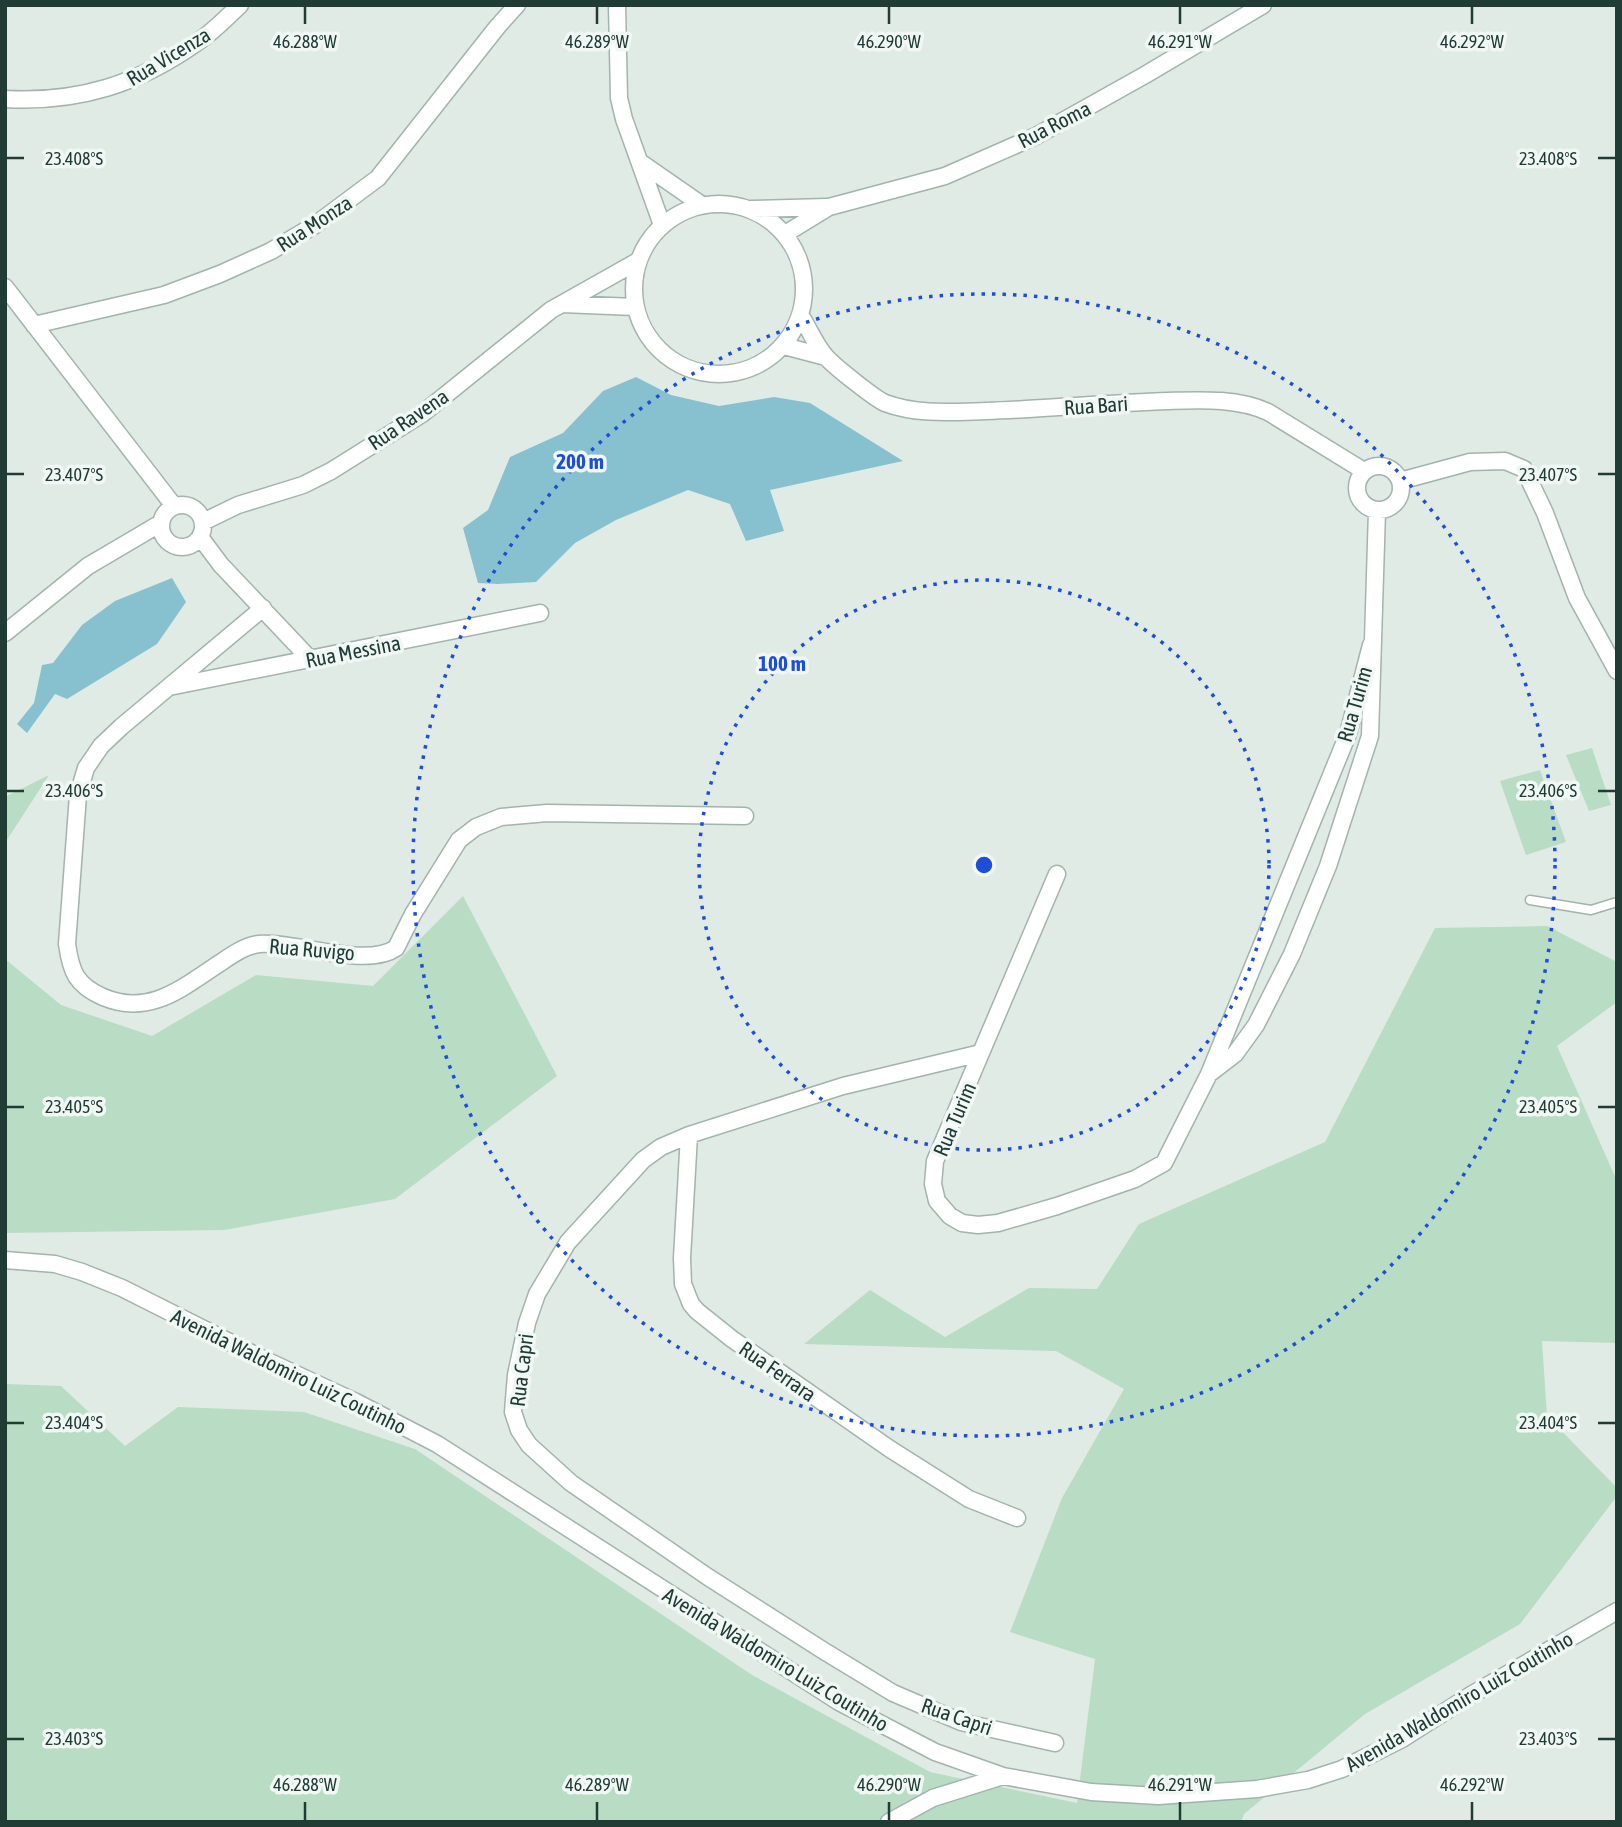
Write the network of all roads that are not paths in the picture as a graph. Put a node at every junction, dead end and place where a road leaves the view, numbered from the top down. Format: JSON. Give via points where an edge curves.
{"nodes":[{"id":1,"x":240,"y":5,"type":"edge"},
{"id":2,"x":517,"y":5,"type":"edge"},
{"id":3,"x":617,"y":5,"type":"edge"},
{"id":4,"x":1264,"y":5,"type":"edge"},
{"id":5,"x":5,"y":99,"type":"edge"},
{"id":6,"x":640,"y":162,"type":"junction"},
{"id":7,"x":702,"y":205,"type":"junction"},
{"id":8,"x":829,"y":207,"type":"junction"},
{"id":9,"x":748,"y":209,"type":"junction"},
{"id":10,"x":662,"y":225,"type":"junction"},
{"id":11,"x":785,"y":234,"type":"junction"},
{"id":12,"x":638,"y":261,"type":"junction"},
{"id":13,"x":5,"y":287,"type":"edge"},
{"id":14,"x":11,"y":302,"type":"edge"},
{"id":15,"x":562,"y":303,"type":"junction"},
{"id":16,"x":635,"y":307,"type":"junction"},
{"id":17,"x":801,"y":316,"type":"junction"},
{"id":18,"x":34,"y":325,"type":"junction"},
{"id":19,"x":784,"y":346,"type":"junction"},
{"id":20,"x":826,"y":357,"type":"junction"},
{"id":21,"x":1364,"y":471,"type":"junction"},
{"id":22,"x":1401,"y":481,"type":"junction"},
{"id":23,"x":1377,"y":510,"type":"junction"},
{"id":24,"x":166,"y":520,"type":"junction"},
{"id":25,"x":197,"y":528,"type":"junction"},
{"id":26,"x":263,"y":608,"type":"junction"},
{"id":27,"x":540,"y":613,"type":"dead end"},
{"id":28,"x":5,"y":633,"type":"edge"},
{"id":29,"x":1371,"y":645,"type":"junction"},
{"id":30,"x":310,"y":659,"type":"junction"},
{"id":31,"x":1617,"y":671,"type":"edge"},
{"id":32,"x":166,"y":688,"type":"junction"},
{"id":33,"x":745,"y":816,"type":"dead end"},
{"id":34,"x":1057,"y":874,"type":"dead end"},
{"id":35,"x":1530,"y":900,"type":"dead end"},
{"id":36,"x":1617,"y":902,"type":"edge"},
{"id":37,"x":981,"y":1053,"type":"junction"},
{"id":38,"x":1209,"y":1074,"type":"junction"},
{"id":39,"x":689,"y":1135,"type":"junction"},
{"id":40,"x":5,"y":1260,"type":"edge"},
{"id":41,"x":1017,"y":1518,"type":"dead end"},
{"id":42,"x":1617,"y":1611,"type":"edge"},
{"id":43,"x":1055,"y":1743,"type":"dead end"},
{"id":44,"x":1003,"y":1776,"type":"junction"},
{"id":45,"x":889,"y":1822,"type":"edge"}],
"edges":[{"from":1,"to":5,"type":"street","name":"Rua Vicenza","via":[[200,41],[146,74],[108,89],[56,99]]},
{"from":2,"to":18,"type":"street","name":"Rua Monza","via":[[377,178],[315,225],[271,251],[164,295]]},
{"from":3,"to":6,"type":"street","via":[[619,98]]},
{"from":4,"to":8,"type":"street","name":"Rua Roma","via":[[1036,136],[944,176]]},
{"from":6,"to":7,"type":"street"},
{"from":6,"to":10,"type":"street"},
{"from":7,"to":9,"type":"street"},
{"from":7,"to":10,"type":"street"},
{"from":8,"to":9,"type":"street","name":"Rua Roma"},
{"from":8,"to":11,"type":"street","name":"Rua Roma"},
{"from":9,"to":11,"type":"street"},
{"from":10,"to":12,"type":"street"},
{"from":11,"to":17,"type":"street","via":[[804,273]]},
{"from":12,"to":15,"type":"street","name":"Rua Ravena"},
{"from":12,"to":16,"type":"street"},
{"from":13,"to":14,"type":"street"},
{"from":14,"to":18,"type":"street"},
{"from":15,"to":16,"type":"street"},
{"from":15,"to":25,"type":"street","name":"Rua Ravena","via":[[422,414],[365,450],[303,485],[237,505]]},
{"from":16,"to":19,"type":"street","via":[[659,350],[680,365],[704,373],[729,374],[753,367]]},
{"from":17,"to":19,"type":"street"},
{"from":17,"to":20,"type":"street","name":"Rua Bari"},
{"from":18,"to":24,"type":"street","via":[[145,471]]},
{"from":19,"to":20,"type":"street","name":"Rua Bari"},
{"from":20,"to":21,"type":"street","name":"Rua Bari","via":[[882,402],[933,412],[1206,400],[1254,406]]},
{"from":21,"to":22,"type":"street","via":[[1385,467]]},
{"from":21,"to":23,"type":"street","via":[[1357,484],[1359,499]]},
{"from":22,"to":23,"type":"street","via":[[1397,502]]},
{"from":22,"to":31,"type":"street","via":[[1470,462],[1505,461],[1524,470],[1577,598]]},
{"from":23,"to":29,"type":"street","name":"Rua Turim"},
{"from":24,"to":25,"type":"street","via":[[187,505]]},
{"from":24,"to":25,"type":"street","via":[[174,545],[183,547]]},
{"from":24,"to":28,"type":"street","via":[[88,566]]},
{"from":25,"to":26,"type":"street","via":[[222,565]]},
{"from":26,"to":30,"type":"street"},
{"from":26,"to":32,"type":"street","name":"Rua Ruvigo"},
{"from":27,"to":30,"type":"street","name":"Rua Messina"},
{"from":29,"to":38,"type":"street","name":"Rua Turim","via":[[1348,734]]},
{"from":29,"to":38,"type":"street","name":"Rua Turim","via":[[1370,736],[1328,866],[1292,954],[1256,1025],[1235,1054]]},
{"from":30,"to":32,"type":"street","name":"Rua Messina"},
{"from":32,"to":33,"type":"street","name":"Rua Ruvigo","via":[[101,746],[86,768],[78,795],[68,919],[70,964],[87,990],[111,1000],[132,1004],[169,997],[257,944],[338,954],[391,951],[459,840],[502,817],[547,813]]},
{"from":34,"to":37,"type":"street","name":"Rua Turim"},
{"from":35,"to":36,"type":"lane","via":[[1591,910]]},
{"from":37,"to":38,"type":"street","name":"Rua Turim","via":[[935,1161],[933,1184],[937,1201],[950,1216],[978,1225],[1057,1206],[1135,1179],[1164,1163]]},
{"from":37,"to":39,"type":"street","name":"Rua Capri","via":[[843,1086]]},
{"from":39,"to":41,"type":"street","name":"Rua Ferrara","via":[[683,1284],[697,1311],[890,1450],[969,1499]]},
{"from":39,"to":43,"type":"street","name":"Rua Capri","via":[[643,1160],[568,1242],[550,1271],[527,1323],[516,1375],[513,1412],[519,1430],[571,1483],[708,1577],[893,1693],[961,1722]]},
{"from":40,"to":44,"type":"street","name":"Avenida Waldomiro Luiz Coutinho","via":[[55,1264],[122,1288],[437,1444],[839,1702],[935,1752]]},
{"from":42,"to":44,"type":"street","name":"Avenida Waldomiro Luiz Coutinho","via":[[1402,1739],[1342,1769],[1308,1780],[1257,1789],[1158,1796],[1091,1792]]},
{"from":44,"to":45,"type":"street","via":[[933,1798]]}]}
